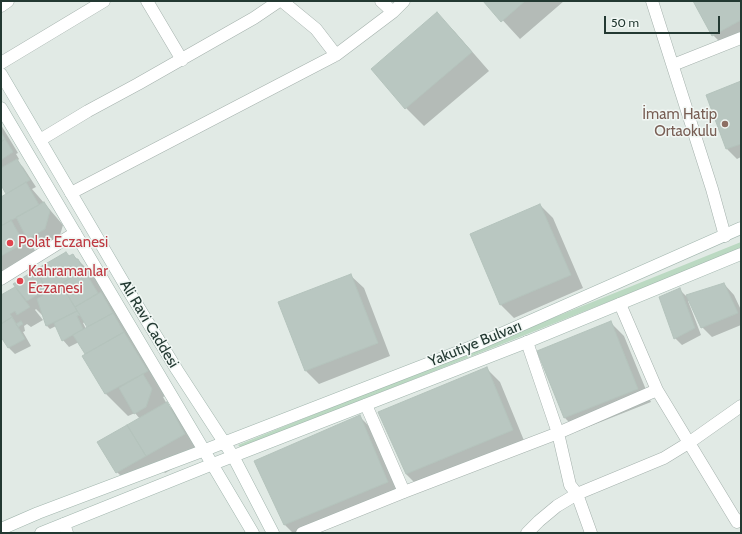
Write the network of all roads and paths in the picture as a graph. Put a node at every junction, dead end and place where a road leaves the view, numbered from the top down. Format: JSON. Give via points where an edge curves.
{"nodes":[{"id":1,"x":8,"y":1,"type":"edge"},
{"id":2,"x":104,"y":1,"type":"edge"},
{"id":3,"x":147,"y":1,"type":"edge"},
{"id":4,"x":279,"y":1,"type":"edge"},
{"id":5,"x":282,"y":1,"type":"edge"},
{"id":6,"x":381,"y":1,"type":"edge"},
{"id":7,"x":404,"y":1,"type":"edge"},
{"id":8,"x":652,"y":1,"type":"edge"},
{"id":9,"x":1,"y":6,"type":"edge"},
{"id":10,"x":393,"y":12,"type":"junction"},
{"id":11,"x":741,"y":38,"type":"edge"},
{"id":12,"x":336,"y":55,"type":"junction"},
{"id":13,"x":182,"y":60,"type":"junction"},
{"id":14,"x":1,"y":62,"type":"edge"},
{"id":15,"x":673,"y":65,"type":"junction"},
{"id":16,"x":1,"y":74,"type":"edge"},
{"id":17,"x":1,"y":108,"type":"edge"},
{"id":18,"x":40,"y":140,"type":"junction"},
{"id":19,"x":71,"y":193,"type":"junction"},
{"id":20,"x":741,"y":228,"type":"edge"},
{"id":21,"x":74,"y":233,"type":"junction"},
{"id":22,"x":725,"y":236,"type":"junction"},
{"id":23,"x":741,"y":254,"type":"edge"},
{"id":24,"x":1,"y":278,"type":"edge"},
{"id":25,"x":620,"y":304,"type":"junction"},
{"id":26,"x":527,"y":342,"type":"junction"},
{"id":27,"x":657,"y":390,"type":"junction"},
{"id":28,"x":366,"y":405,"type":"junction"},
{"id":29,"x":741,"y":406,"type":"edge"},
{"id":30,"x":558,"y":433,"type":"junction"},
{"id":31,"x":690,"y":442,"type":"junction"},
{"id":32,"x":225,"y":443,"type":"junction"},
{"id":33,"x":205,"y":450,"type":"junction"},
{"id":34,"x":233,"y":456,"type":"junction"},
{"id":35,"x":213,"y":464,"type":"junction"},
{"id":36,"x":404,"y":492,"type":"junction"},
{"id":37,"x":577,"y":494,"type":"junction"},
{"id":38,"x":741,"y":520,"type":"edge"},
{"id":39,"x":65,"y":528,"type":"edge"},
{"id":40,"x":1,"y":529,"type":"edge"},
{"id":41,"x":41,"y":533,"type":"edge"},
{"id":42,"x":253,"y":533,"type":"edge"},
{"id":43,"x":273,"y":533,"type":"edge"},
{"id":44,"x":302,"y":533,"type":"edge"},
{"id":45,"x":528,"y":533,"type":"edge"},
{"id":46,"x":591,"y":533,"type":"edge"}],
"edges":[{"from":1,"to":9,"type":"main road"},
{"from":2,"to":14,"type":"main road"},
{"from":3,"to":13,"type":"main road"},
{"from":4,"to":13,"type":"main road"},
{"from":5,"to":12,"type":"main road","via":[[316,29]]},
{"from":6,"to":10,"type":"main road"},
{"from":7,"to":10,"type":"main road"},
{"from":8,"to":15,"type":"main road"},
{"from":10,"to":12,"type":"main road"},
{"from":11,"to":15,"type":"main road"},
{"from":12,"to":19,"type":"main road"},
{"from":13,"to":18,"type":"main road"},
{"from":15,"to":22,"type":"main road"},
{"from":16,"to":18,"type":"main road","name":"Ali Ravi Caddesi"},
{"from":17,"to":21,"type":"main road","name":"Ali Ravi Caddesi"},
{"from":18,"to":19,"type":"main road","name":"Ali Ravi Caddesi"},
{"from":19,"to":32,"type":"main road","name":"Ali Ravi Caddesi","via":[[177,370]]},
{"from":20,"to":22,"type":"main road","name":"Yakutiye Bulvarı"},
{"from":21,"to":24,"type":"main road"},
{"from":21,"to":33,"type":"main road","name":"Ali Ravi Caddesi"},
{"from":22,"to":32,"type":"main road","name":"Yakutiye Bulvarı","via":[[476,344]]},
{"from":23,"to":25,"type":"main road","name":"Yakutiye Bulvarı"},
{"from":25,"to":26,"type":"main road","name":"Yakutiye Bulvarı"},
{"from":25,"to":27,"type":"main road"},
{"from":26,"to":28,"type":"main road","name":"Yakutiye Bulvarı"},
{"from":26,"to":30,"type":"main road"},
{"from":27,"to":30,"type":"main road"},
{"from":27,"to":31,"type":"main road"},
{"from":28,"to":34,"type":"main road","name":"Yakutiye Bulvarı"},
{"from":28,"to":36,"type":"main road"},
{"from":29,"to":31,"type":"main road"},
{"from":30,"to":36,"type":"main road"},
{"from":30,"to":37,"type":"main road","via":[[570,485]]},
{"from":31,"to":37,"type":"main road","via":[[664,458]]},
{"from":31,"to":38,"type":"main road","via":[[737,522]]},
{"from":32,"to":33,"type":"main road","name":"Yakutiye Bulvarı"},
{"from":32,"to":34,"type":"main road","name":"Ali Ravi Caddesi"},
{"from":33,"to":35,"type":"main road","name":"Ali Ravi Caddesi"},
{"from":33,"to":40,"type":"main road","name":"Yakutiye Bulvarı"},
{"from":34,"to":35,"type":"main road","name":"Yakutiye Bulvarı"},
{"from":34,"to":43,"type":"main road","name":"Ali Ravi Caddesi"},
{"from":35,"to":39,"type":"main road","name":"Yakutiye Bulvarı"},
{"from":35,"to":42,"type":"main road","name":"Ali Ravi Caddesi"},
{"from":36,"to":44,"type":"main road"},
{"from":37,"to":45,"type":"main road","via":[[557,506]]},
{"from":37,"to":46,"type":"main road"},
{"from":39,"to":41,"type":"main road","name":"Yakutiye Bulvarı"}]}
